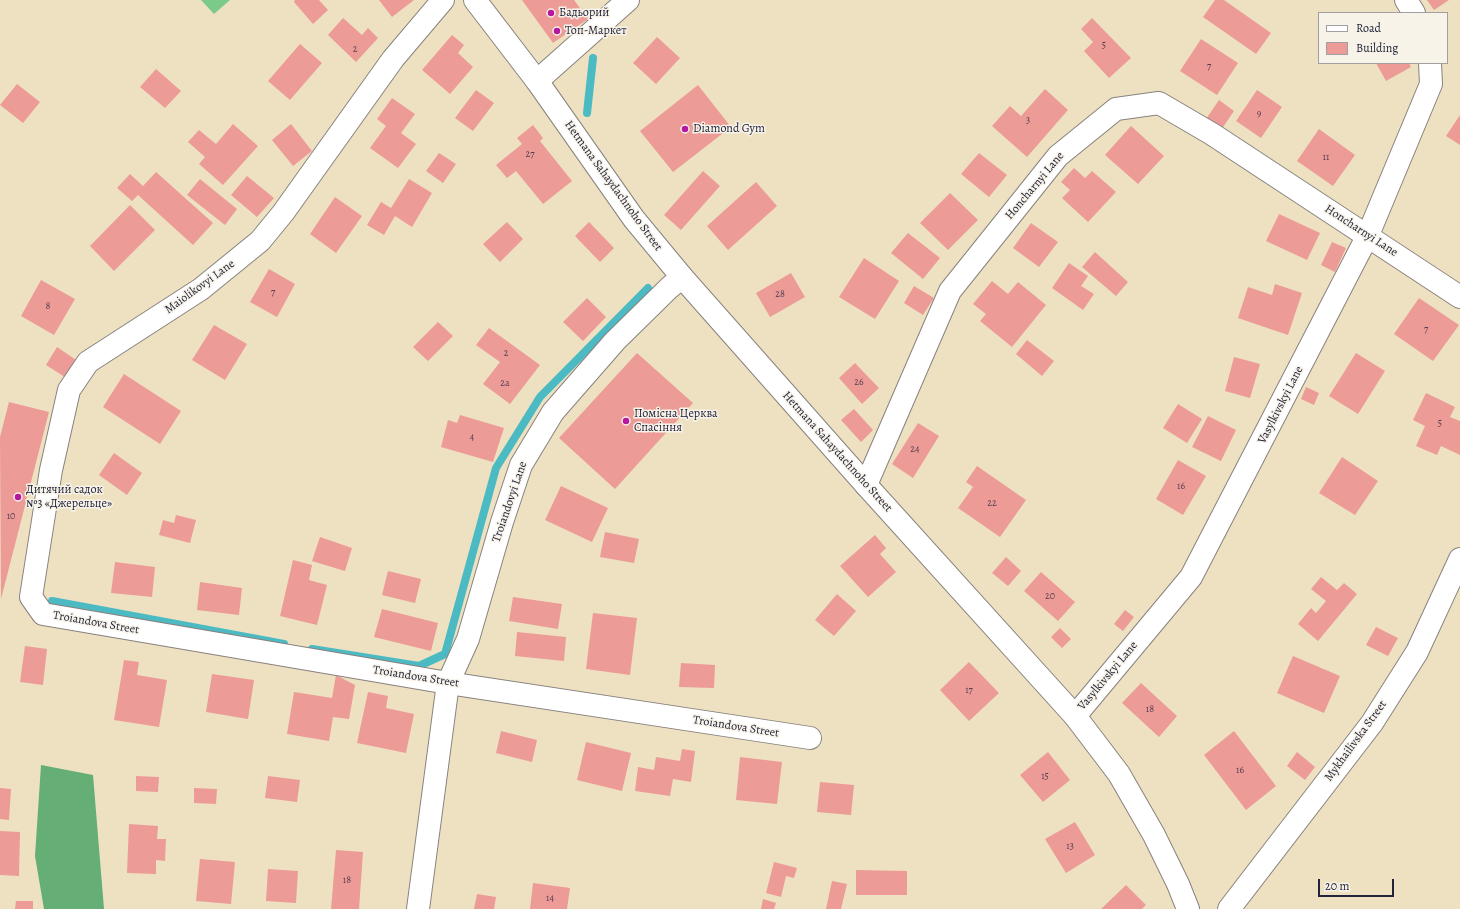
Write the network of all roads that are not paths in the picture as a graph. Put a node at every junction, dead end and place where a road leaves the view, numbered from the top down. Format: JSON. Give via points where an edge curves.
{"nodes":[{"id":1,"x":443,"y":0,"type":"edge"},
{"id":2,"x":476,"y":0,"type":"edge"},
{"id":3,"x":628,"y":0,"type":"edge"},
{"id":4,"x":1406,"y":0,"type":"edge"},
{"id":5,"x":1413,"y":12,"type":"edge"},
{"id":6,"x":1430,"y":64,"type":"edge"},
{"id":7,"x":537,"y":81,"type":"junction"},
{"id":8,"x":1368,"y":236,"type":"junction"},
{"id":9,"x":682,"y":277,"type":"junction"},
{"id":10,"x":1460,"y":297,"type":"edge"},
{"id":11,"x":866,"y":485,"type":"junction"},
{"id":12,"x":1460,"y":559,"type":"edge"},
{"id":13,"x":31,"y":597,"type":"joint"},
{"id":14,"x":448,"y":683,"type":"junction"},
{"id":15,"x":1075,"y":716,"type":"junction"},
{"id":16,"x":810,"y":738,"type":"dead end"},
{"id":17,"x":418,"y":909,"type":"edge"},
{"id":18,"x":1188,"y":909,"type":"edge"},
{"id":19,"x":1229,"y":909,"type":"edge"}],
"edges":[{"from":1,"to":13,"type":"street","name":"Maiolikovyi Lane","via":[[393,59],[283,213],[260,241],[201,289],[88,362],[69,390],[51,470]]},
{"from":2,"to":7,"type":"street","name":"Hetmana Sahaydachnoho Street"},
{"from":3,"to":7,"type":"street"},
{"from":4,"to":5,"type":"street"},
{"from":6,"to":8,"type":"street","name":"Vasylkivskyi Lane","via":[[1431,84]]},
{"from":7,"to":9,"type":"street","name":"Hetmana Sahaydachnoho Street","via":[[634,219]]},
{"from":8,"to":10,"type":"street","name":"Honcharnyi Lane"},
{"from":8,"to":11,"type":"street","name":"Honcharnyi Lane","via":[[1212,134],[1159,103],[1116,109],[1058,156],[950,291]]},
{"from":8,"to":15,"type":"street","name":"Vasylkivskyi Lane","via":[[1191,577]]},
{"from":9,"to":11,"type":"street","name":"Hetmana Sahaydachnoho Street"},
{"from":9,"to":14,"type":"street","name":"Troiandovyi Lane","via":[[614,341],[563,400],[521,465],[468,639]]},
{"from":11,"to":15,"type":"street","name":"Hetmana Sahaydachnoho Street"},
{"from":12,"to":19,"type":"street","name":"Mykhailivska Street","via":[[1417,652],[1372,723]]},
{"from":13,"to":14,"type":"street","name":"Troiandova Street","via":[[43,614]]},
{"from":14,"to":16,"type":"street","name":"Troiandova Street"},
{"from":14,"to":17,"type":"street","name":"Troiandovyi Lane"},
{"from":15,"to":18,"type":"street","name":"Hetmana Sahaydachnoho Street","via":[[1120,774],[1154,835]]}]}
